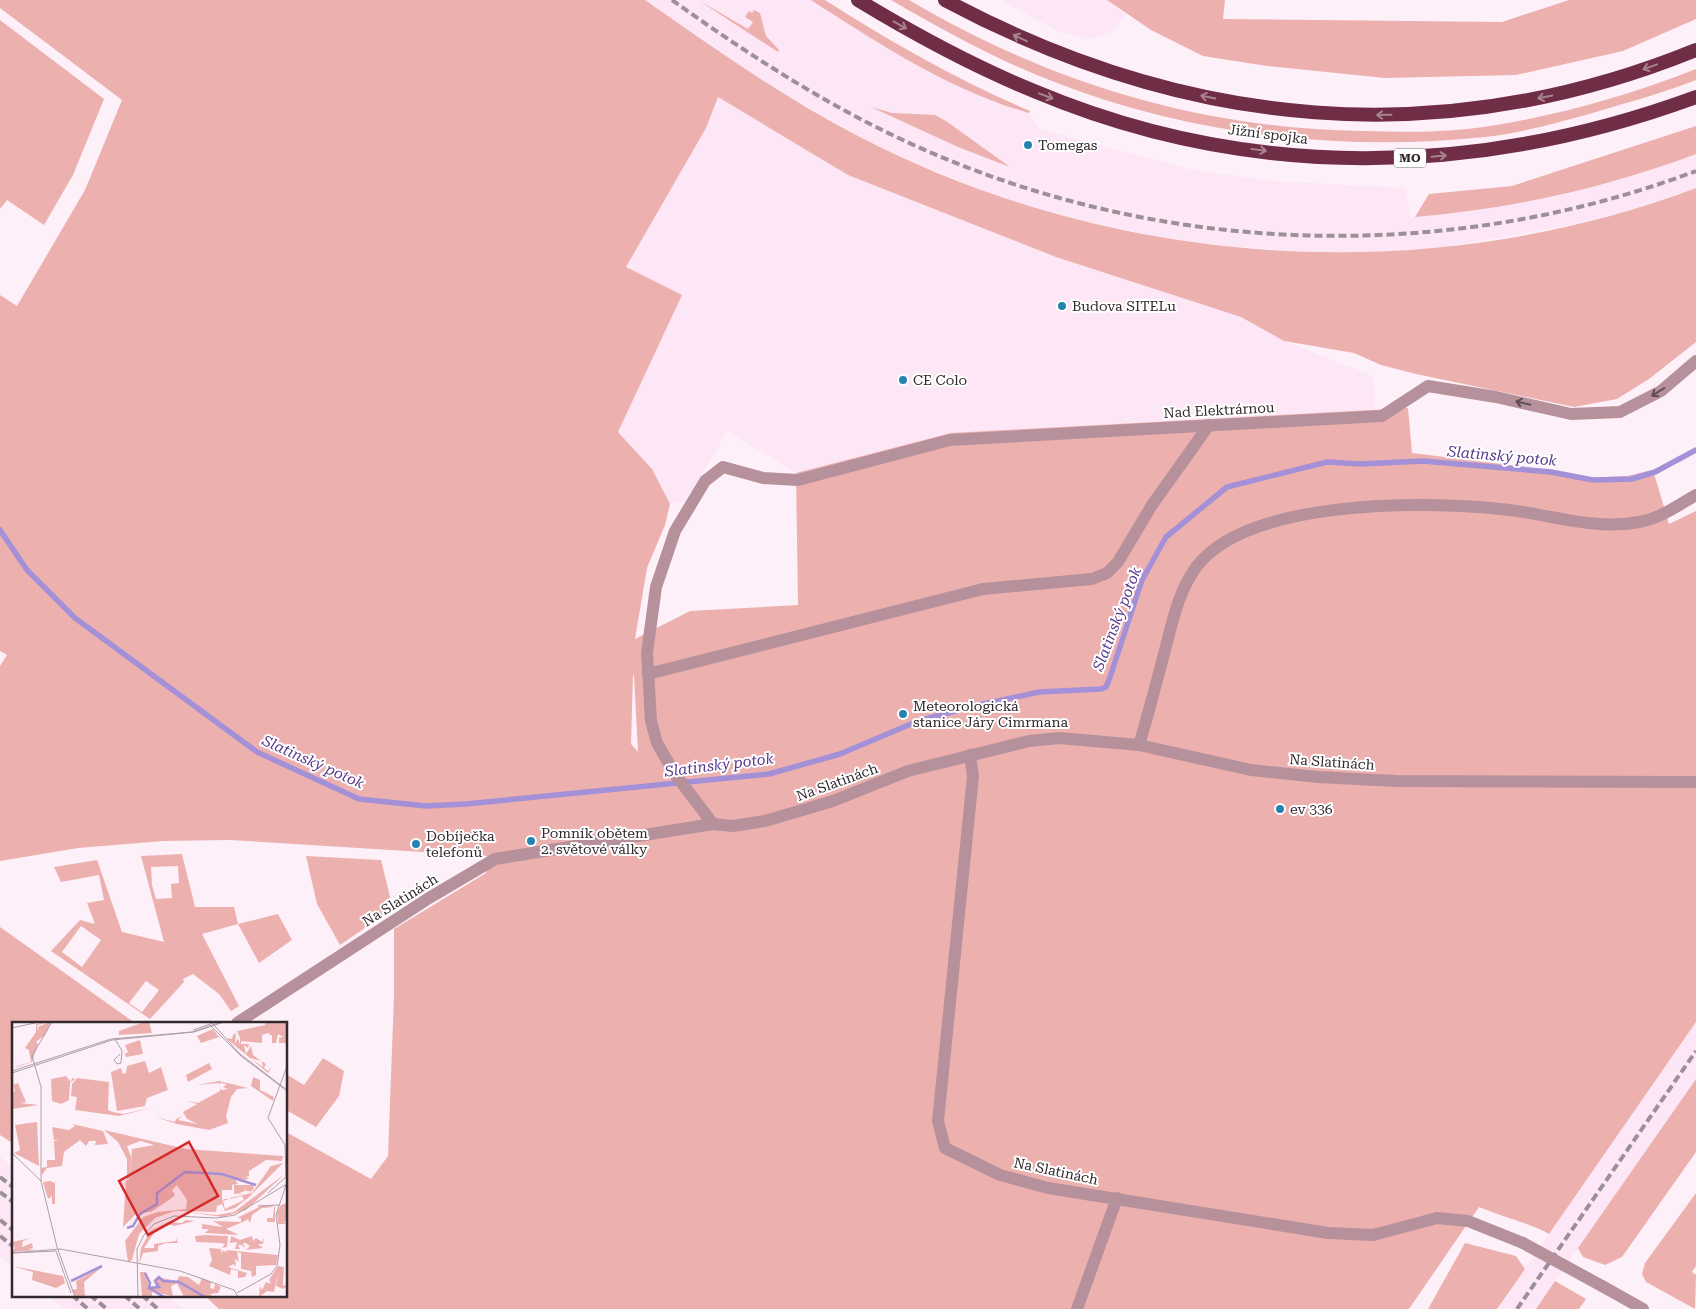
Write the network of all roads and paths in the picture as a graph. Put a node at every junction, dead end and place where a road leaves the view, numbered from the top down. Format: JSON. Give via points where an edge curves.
{"nodes":[{"id":1,"x":858,"y":0,"type":"edge"},
{"id":2,"x":945,"y":0,"type":"edge"},
{"id":3,"x":1696,"y":50,"type":"edge"},
{"id":4,"x":1696,"y":97,"type":"edge"},
{"id":5,"x":1696,"y":361,"type":"edge"},
{"id":6,"x":1209,"y":425,"type":"junction"},
{"id":7,"x":1696,"y":494,"type":"edge"},
{"id":8,"x":648,"y":674,"type":"junction"},
{"id":9,"x":1140,"y":745,"type":"junction"},
{"id":10,"x":970,"y":755,"type":"junction"},
{"id":11,"x":1696,"y":782,"type":"edge"},
{"id":12,"x":713,"y":824,"type":"junction"},
{"id":13,"x":239,"y":1022,"type":"edge"},
{"id":14,"x":1117,"y":1198,"type":"junction"},
{"id":15,"x":1077,"y":1309,"type":"edge"},
{"id":16,"x":1642,"y":1309,"type":"edge"}],
"edges":[{"from":1,"to":4,"type":"highway","name":"Jižní spojka","number":"MO","one_way":true,"via":[[992,73],[1078,108],[1166,134],[1273,152],[1388,159],[1477,153],[1564,138]]},
{"from":3,"to":2,"type":"highway","name":"Jižní spojka","one_way":true,"via":[[1593,85],[1508,104],[1423,114],[1338,114],[1256,106],[1157,86],[1066,57]]},
{"from":5,"to":6,"type":"street","name":"Nad Elektrárnou","one_way":true,"via":[[1661,391],[1620,412],[1571,414],[1428,386],[1382,416]]},
{"from":6,"to":8,"type":"street","via":[[1152,505],[1118,562],[1100,576],[983,589]]},
{"from":6,"to":8,"type":"street","name":"Nad Elektrárnou","via":[[950,440],[798,480],[763,478],[723,467],[705,481],[675,531],[656,587],[647,653]]},
{"from":7,"to":9,"type":"street","via":[[1659,518],[1608,526],[1500,508],[1422,505],[1320,512],[1278,519],[1252,528],[1208,554],[1185,586]]},
{"from":8,"to":12,"type":"street","via":[[651,720],[657,744]]},
{"from":9,"to":10,"type":"street","name":"Na Slatinách","via":[[1059,738]]},
{"from":9,"to":11,"type":"street","name":"Na Slatinách","via":[[1252,770],[1318,777],[1395,781]]},
{"from":10,"to":12,"type":"street","name":"Na Slatinách","via":[[908,771],[801,811],[733,826]]},
{"from":10,"to":14,"type":"street","name":"Na Slatinách","via":[[973,776],[938,1121],[945,1148],[1000,1175],[1048,1188]]},
{"from":12,"to":13,"type":"street","name":"Na Slatinách","via":[[495,859]]},
{"from":14,"to":15,"type":"street"},
{"from":14,"to":16,"type":"street","name":"Na Slatinách","bridge":true,"via":[[1328,1233],[1372,1235],[1437,1218],[1468,1221],[1523,1243]]}]}
